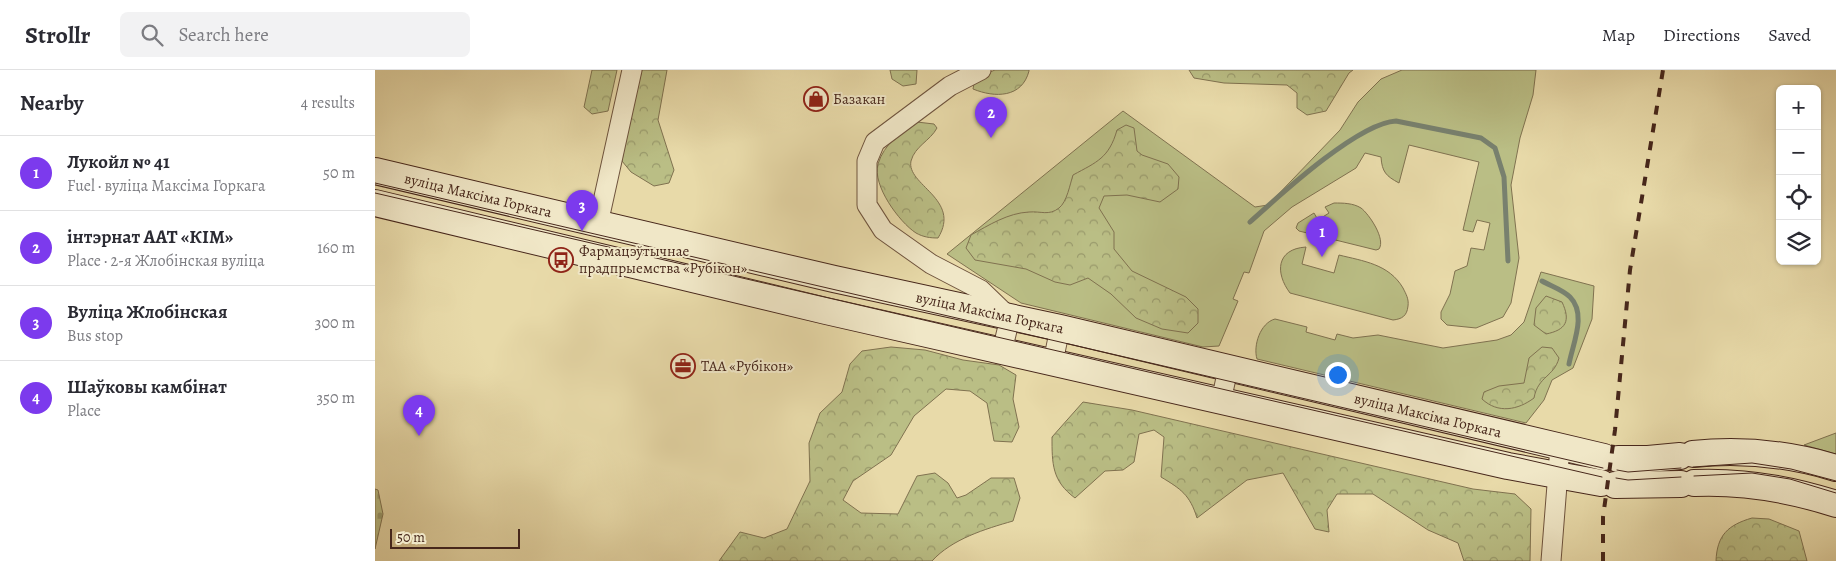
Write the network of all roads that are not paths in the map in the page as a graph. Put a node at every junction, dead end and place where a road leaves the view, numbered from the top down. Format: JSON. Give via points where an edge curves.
{"nodes":[{"id":1,"x":632,"y":70,"type":"edge"},
{"id":2,"x":981,"y":70,"type":"edge"},
{"id":3,"x":375,"y":171,"type":"edge"},
{"id":4,"x":375,"y":203,"type":"edge"},
{"id":5,"x":598,"y":224,"type":"junction"},
{"id":6,"x":834,"y":279,"type":"junction"},
{"id":7,"x":825,"y":311,"type":"junction"},
{"id":8,"x":1010,"y":318,"type":"junction"},
{"id":9,"x":1060,"y":328,"type":"junction"},
{"id":10,"x":1002,"y":351,"type":"junction"},
{"id":11,"x":1053,"y":362,"type":"junction"},
{"id":12,"x":1228,"y":369,"type":"junction"},
{"id":13,"x":1221,"y":401,"type":"junction"},
{"id":14,"x":1560,"y":447,"type":"junction"},
{"id":15,"x":1836,"y":468,"type":"edge"},
{"id":16,"x":1557,"y":476,"type":"junction"},
{"id":17,"x":1836,"y":504,"type":"edge"},
{"id":18,"x":1551,"y":561,"type":"edge"}],
"edges":[{"from":1,"to":5,"type":"street"},
{"from":2,"to":8,"type":"street","via":[[950,86],[875,142],[867,161],[867,205],[883,230],[931,264],[981,290]]},
{"from":3,"to":5,"type":"main road","name":"вуліца Максіма Горкага"},
{"from":4,"to":7,"type":"main road","name":"вуліца Максіма Горкага"},
{"from":5,"to":6,"type":"main road","name":"вуліца Максіма Горкага"},
{"from":6,"to":7,"type":"street"},
{"from":6,"to":8,"type":"main road","name":"вуліца Максіма Горкага"},
{"from":7,"to":10,"type":"main road","name":"вуліца Максіма Горкага"},
{"from":8,"to":9,"type":"main road","name":"вуліца Максіма Горкага"},
{"from":8,"to":10,"type":"street"},
{"from":9,"to":11,"type":"street"},
{"from":9,"to":12,"type":"main road","name":"вуліца Максіма Горкага"},
{"from":10,"to":11,"type":"main road","name":"вуліца Максіма Горкага"},
{"from":11,"to":13,"type":"main road","name":"вуліца Максіма Горкага"},
{"from":12,"to":13,"type":"street"},
{"from":12,"to":14,"type":"main road","name":"вуліца Максіма Горкага"},
{"from":13,"to":16,"type":"main road","name":"вуліца Максіма Горкага"},
{"from":14,"to":15,"type":"main road","name":"вуліца Максіма Горкага","via":[[1611,458],[1749,453],[1813,461]]},
{"from":14,"to":16,"type":"street"},
{"from":16,"to":17,"type":"main road","name":"вуліца Максіма Горкага","via":[[1608,484],[1759,486],[1799,492]]},
{"from":16,"to":18,"type":"street"}]}
